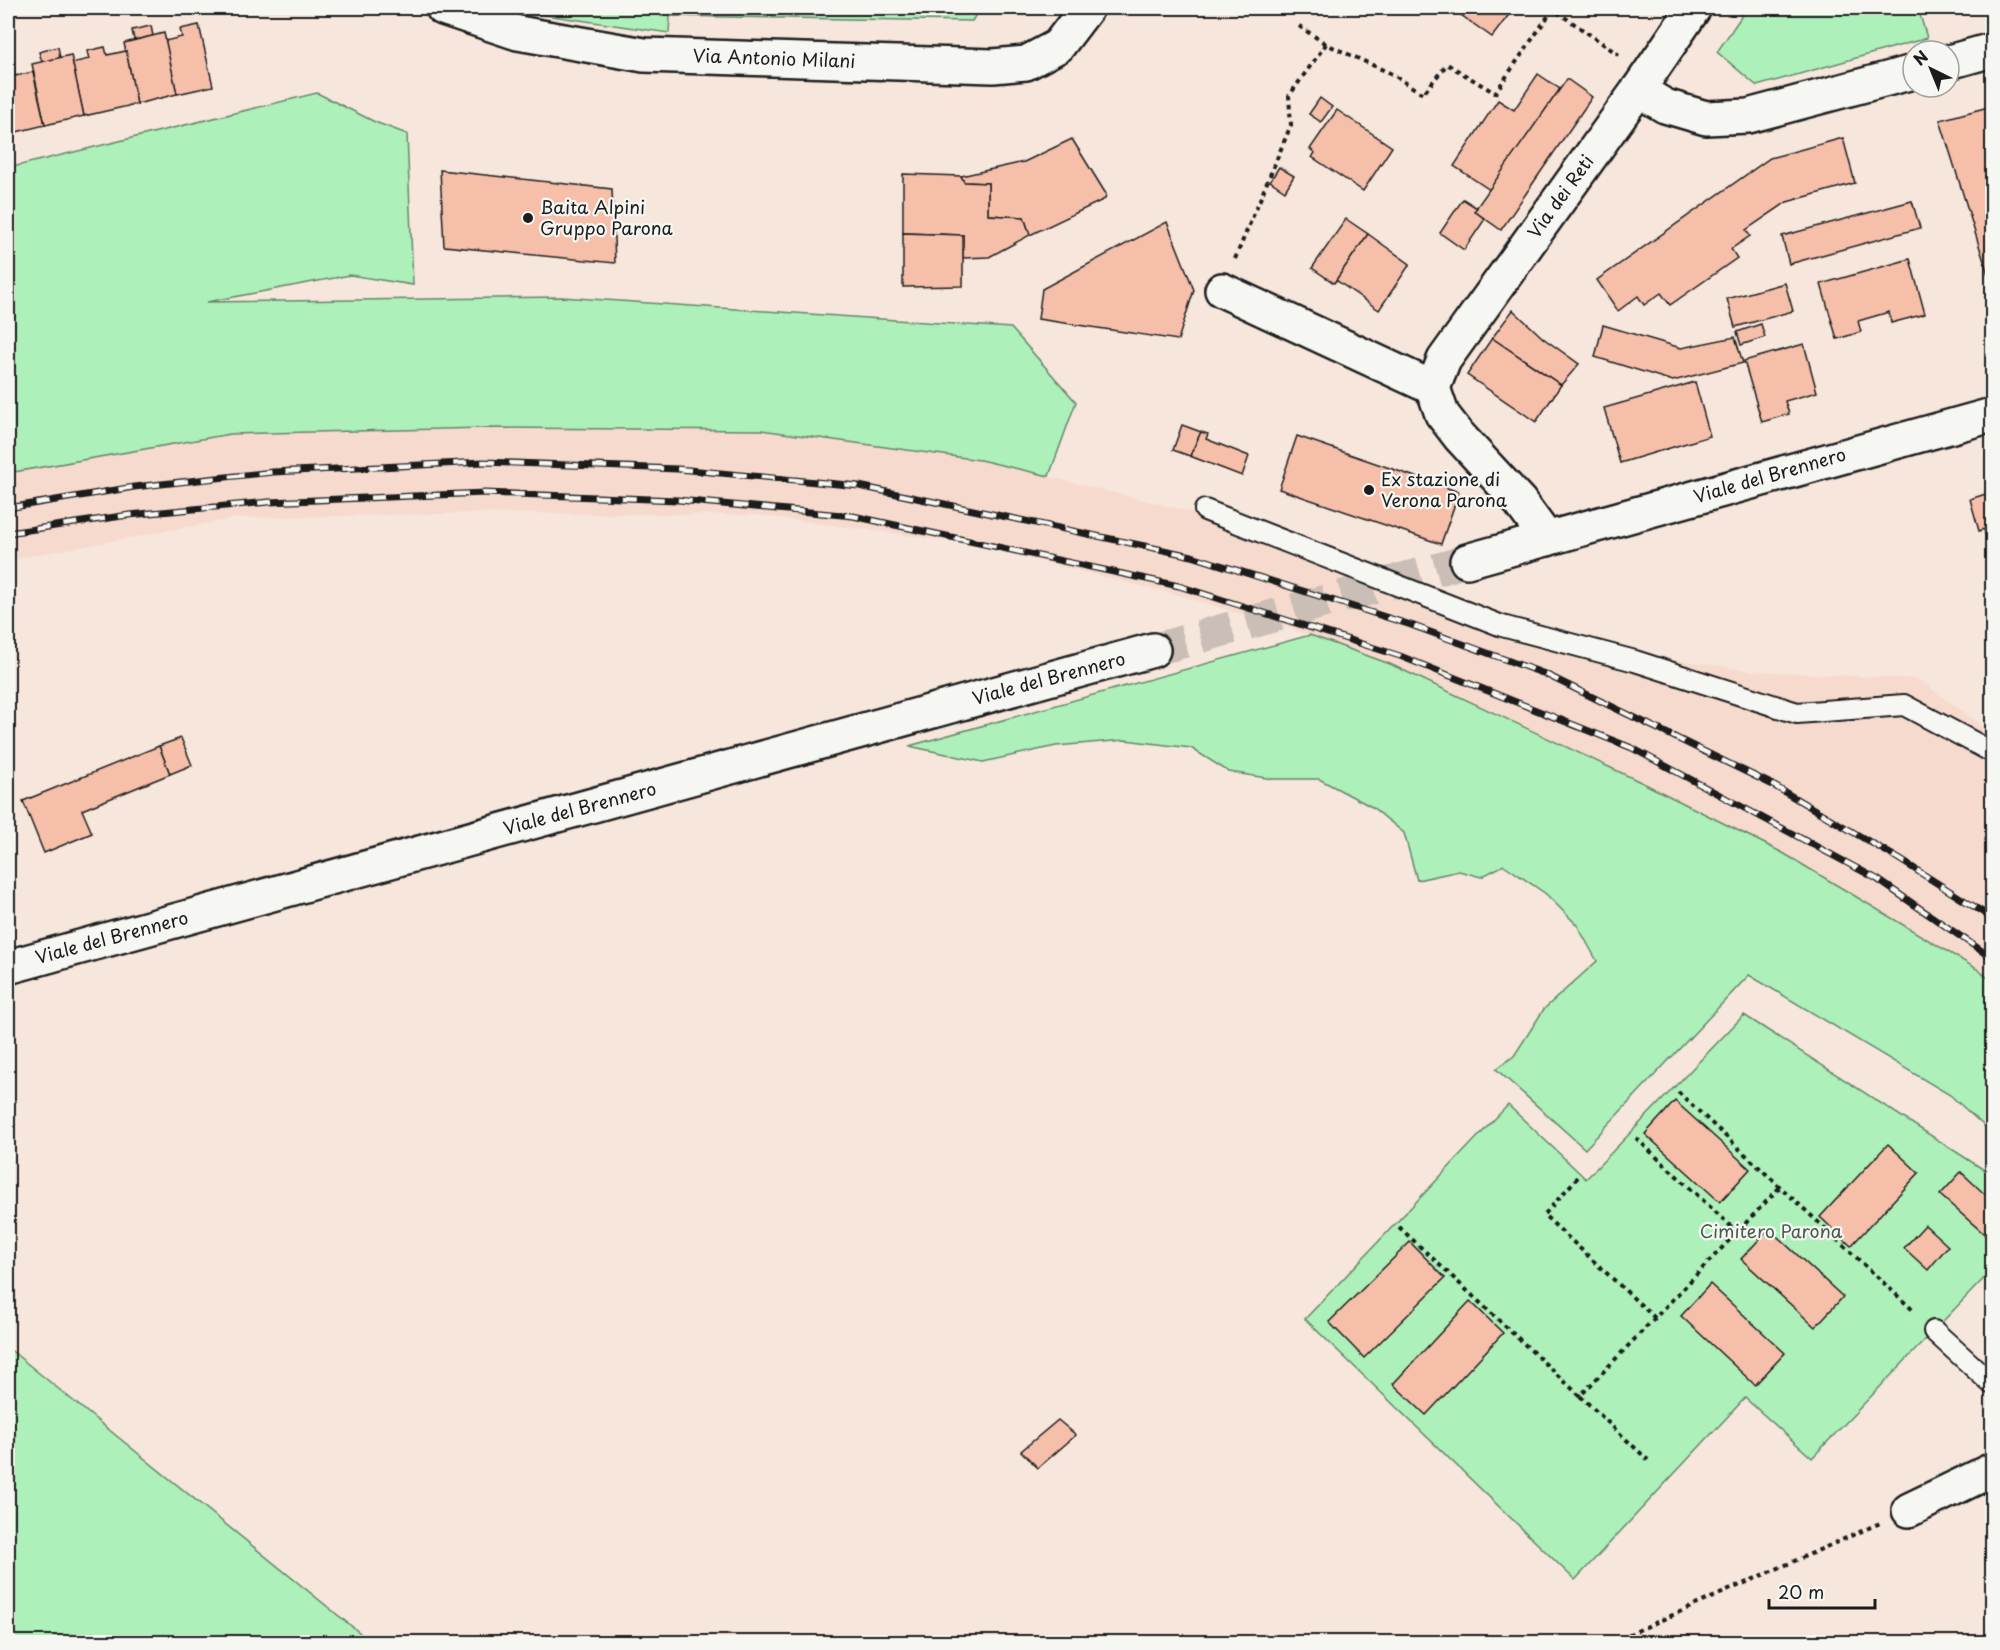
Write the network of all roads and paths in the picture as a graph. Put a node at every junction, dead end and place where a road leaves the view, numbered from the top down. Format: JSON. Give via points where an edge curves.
{"nodes":[{"id":1,"x":443,"y":8,"type":"edge"},
{"id":2,"x":1087,"y":8,"type":"edge"},
{"id":3,"x":1694,"y":8,"type":"edge"},
{"id":4,"x":1299,"y":26,"type":"dead end"},
{"id":5,"x":1326,"y":44,"type":"junction"},
{"id":6,"x":1992,"y":50,"type":"edge"},
{"id":7,"x":1626,"y":59,"type":"dead end"},
{"id":8,"x":1961,"y":59,"type":"edge"},
{"id":9,"x":1901,"y":75,"type":"edge"},
{"id":10,"x":1638,"y":90,"type":"junction"},
{"id":11,"x":1222,"y":290,"type":"joint"},
{"id":12,"x":1433,"y":388,"type":"junction"},
{"id":13,"x":1992,"y":415,"type":"edge"},
{"id":14,"x":1205,"y":510,"type":"dead end"},
{"id":15,"x":1547,"y":539,"type":"junction"},
{"id":16,"x":1467,"y":561,"type":"tunnel mouth"},
{"id":17,"x":1153,"y":650,"type":"tunnel mouth"},
{"id":18,"x":1992,"y":752,"type":"edge"},
{"id":19,"x":8,"y":967,"type":"edge"},
{"id":20,"x":1678,"y":1092,"type":"dead end"},
{"id":21,"x":1636,"y":1138,"type":"dead end"},
{"id":22,"x":1578,"y":1177,"type":"dead end"},
{"id":23,"x":1781,"y":1186,"type":"junction"},
{"id":24,"x":1399,"y":1227,"type":"dead end"},
{"id":25,"x":1737,"y":1232,"type":"junction"},
{"id":26,"x":1655,"y":1318,"type":"junction"},
{"id":27,"x":1934,"y":1331,"type":"joint"},
{"id":28,"x":1992,"y":1384,"type":"edge"},
{"id":29,"x":1580,"y":1396,"type":"junction"},
{"id":30,"x":1648,"y":1460,"type":"dead end"},
{"id":31,"x":1992,"y":1470,"type":"edge"},
{"id":32,"x":1909,"y":1510,"type":"joint"},
{"id":33,"x":1612,"y":1642,"type":"edge"}],
"edges":[{"from":1,"to":2,"type":"street","name":"Via Antonio Milani","via":[[518,33],[644,55],[993,66],[1026,63],[1058,46]]},
{"from":3,"to":10,"type":"street","name":"Via dei Reti"},
{"from":4,"to":5,"type":"path"},
{"from":5,"to":7,"type":"path","via":[[1392,74],[1423,94],[1447,64],[1496,93],[1553,9]]},
{"from":5,"to":11,"type":"path","via":[[1289,96],[1291,125]]},
{"from":6,"to":8,"type":"street"},
{"from":9,"to":10,"type":"street","via":[[1748,116],[1706,118],[1665,106]]},
{"from":10,"to":12,"type":"street","name":"Via dei Reti","via":[[1444,360]]},
{"from":11,"to":12,"type":"street"},
{"from":12,"to":15,"type":"street","via":[[1442,414],[1520,502]]},
{"from":13,"to":15,"type":"street","name":"Viale del Brennero"},
{"from":14,"to":18,"type":"lane","via":[[1502,626],[1635,661],[1797,713],[1904,705]]},
{"from":15,"to":16,"type":"street","name":"Viale del Brennero"},
{"from":17,"to":19,"type":"street","name":"Viale del Brennero"},
{"from":20,"to":23,"type":"path"},
{"from":21,"to":25,"type":"path"},
{"from":22,"to":26,"type":"path","via":[[1544,1215]]},
{"from":23,"to":25,"type":"path"},
{"from":23,"to":27,"type":"path"},
{"from":24,"to":29,"type":"path"},
{"from":25,"to":26,"type":"path"},
{"from":26,"to":29,"type":"path"},
{"from":27,"to":28,"type":"lane"},
{"from":29,"to":30,"type":"path"},
{"from":31,"to":32,"type":"street"},
{"from":32,"to":33,"type":"path"}]}
